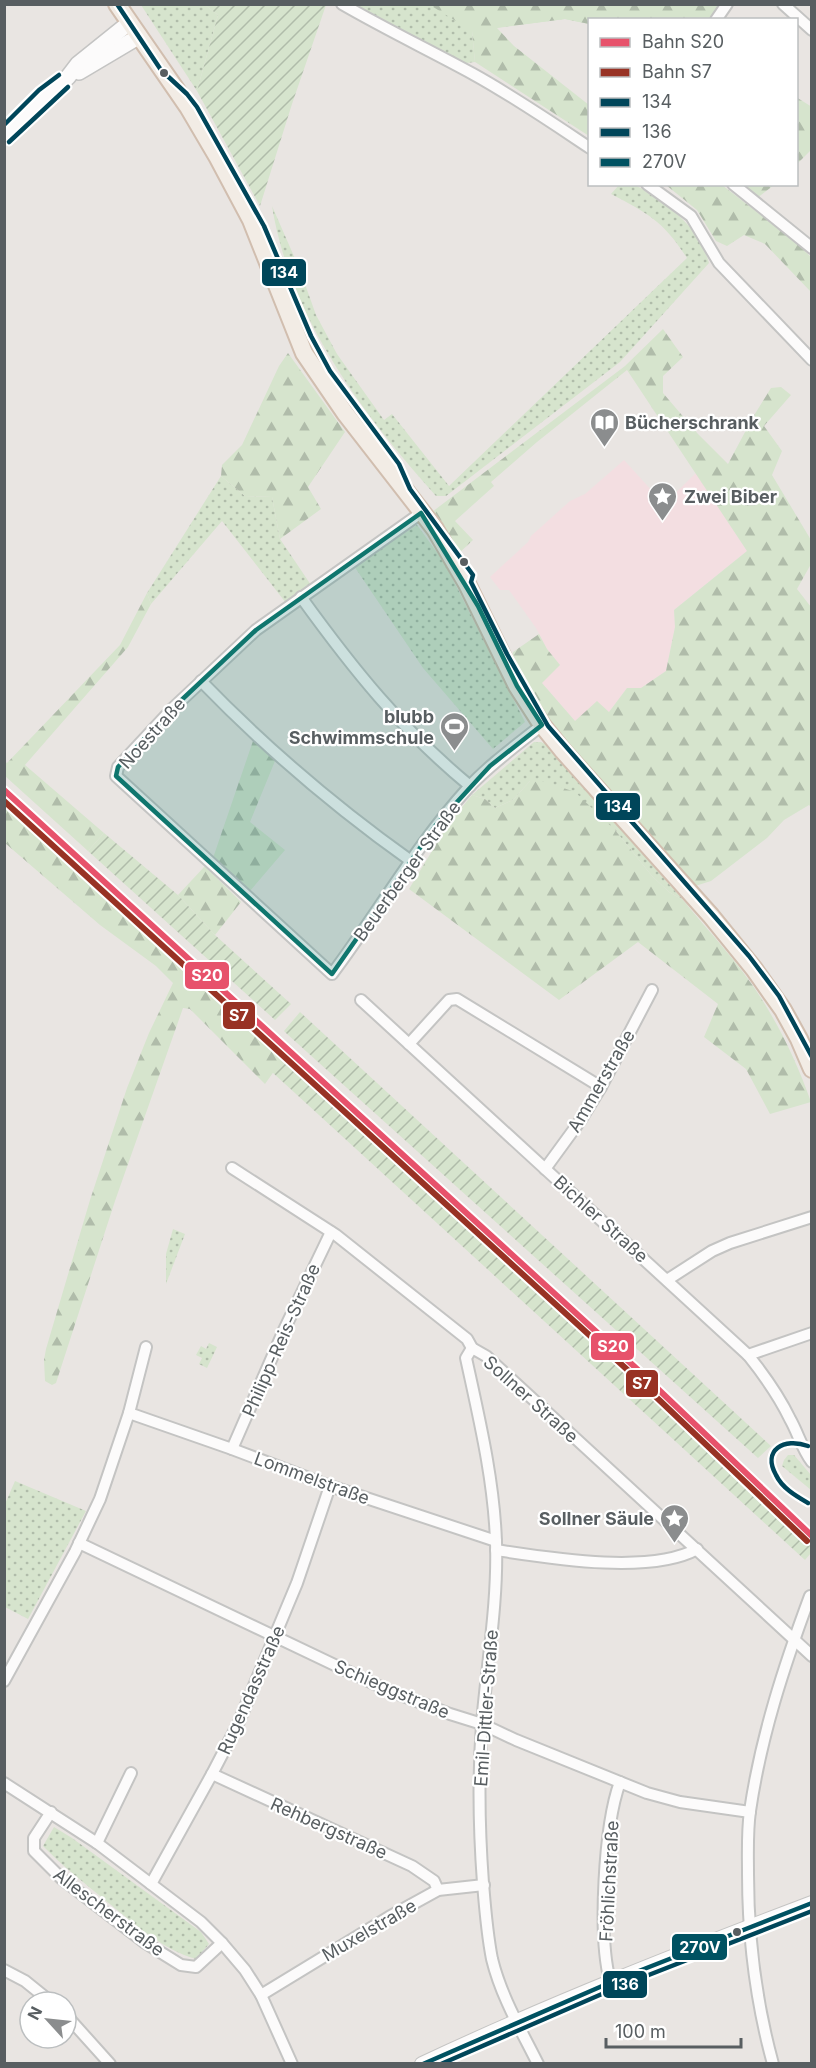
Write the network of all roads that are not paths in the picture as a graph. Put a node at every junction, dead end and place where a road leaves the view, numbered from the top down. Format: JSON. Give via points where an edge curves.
{"nodes":[{"id":1,"x":117,"y":4,"type":"edge"},
{"id":2,"x":342,"y":4,"type":"edge"},
{"id":3,"x":727,"y":4,"type":"edge"},
{"id":4,"x":783,"y":4,"type":"edge"},
{"id":5,"x":717,"y":18,"type":"edge"},
{"id":6,"x":133,"y":30,"type":"junction"},
{"id":7,"x":812,"y":30,"type":"edge"},
{"id":8,"x":4,"y":136,"type":"edge"},
{"id":9,"x":588,"y":147,"type":"edge"},
{"id":10,"x":650,"y":186,"type":"edge"},
{"id":11,"x":735,"y":186,"type":"edge"},
{"id":12,"x":812,"y":248,"type":"edge"},
{"id":13,"x":812,"y":360,"type":"edge"},
{"id":14,"x":421,"y":513,"type":"junction"},
{"id":15,"x":301,"y":597,"type":"junction"},
{"id":16,"x":201,"y":681,"type":"junction"},
{"id":17,"x":542,"y":725,"type":"junction"},
{"id":18,"x":470,"y":786,"type":"junction"},
{"id":19,"x":411,"y":861,"type":"junction"},
{"id":20,"x":332,"y":974,"type":"joint"},
{"id":21,"x":652,"y":990,"type":"dead end"},
{"id":22,"x":361,"y":1000,"type":"dead end"},
{"id":23,"x":805,"y":1040,"type":"edge"},
{"id":24,"x":409,"y":1044,"type":"junction"},
{"id":25,"x":812,"y":1069,"type":"edge"},
{"id":26,"x":601,"y":1087,"type":"junction"},
{"id":27,"x":232,"y":1168,"type":"dead end"},
{"id":28,"x":545,"y":1169,"type":"junction"},
{"id":29,"x":812,"y":1217,"type":"edge"},
{"id":30,"x":331,"y":1232,"type":"junction"},
{"id":31,"x":667,"y":1280,"type":"junction"},
{"id":32,"x":812,"y":1333,"type":"edge"},
{"id":33,"x":146,"y":1347,"type":"dead end"},
{"id":34,"x":472,"y":1348,"type":"junction"},
{"id":35,"x":748,"y":1355,"type":"junction"},
{"id":36,"x":129,"y":1413,"type":"junction"},
{"id":37,"x":232,"y":1449,"type":"junction"},
{"id":38,"x":812,"y":1462,"type":"edge"},
{"id":39,"x":330,"y":1486,"type":"junction"},
{"id":40,"x":79,"y":1543,"type":"junction"},
{"id":41,"x":496,"y":1546,"type":"junction"},
{"id":42,"x":697,"y":1549,"type":"junction"},
{"id":43,"x":810,"y":1596,"type":"edge"},
{"id":44,"x":275,"y":1636,"type":"junction"},
{"id":45,"x":794,"y":1640,"type":"junction"},
{"id":46,"x":812,"y":1656,"type":"edge"},
{"id":47,"x":4,"y":1681,"type":"edge"},
{"id":48,"x":482,"y":1724,"type":"junction"},
{"id":49,"x":131,"y":1773,"type":"dead end"},
{"id":50,"x":212,"y":1774,"type":"junction"},
{"id":51,"x":620,"y":1782,"type":"junction"},
{"id":52,"x":4,"y":1783,"type":"edge"},
{"id":53,"x":51,"y":1812,"type":"junction"},
{"id":54,"x":750,"y":1812,"type":"junction"},
{"id":55,"x":97,"y":1843,"type":"junction"},
{"id":56,"x":151,"y":1884,"type":"junction"},
{"id":57,"x":484,"y":1885,"type":"junction"},
{"id":58,"x":438,"y":1890,"type":"junction"},
{"id":59,"x":812,"y":1903,"type":"edge"},
{"id":60,"x":749,"y":1927,"type":"junction"},
{"id":61,"x":222,"y":1943,"type":"junction"},
{"id":62,"x":4,"y":1970,"type":"edge"},
{"id":63,"x":610,"y":1981,"type":"junction"},
{"id":64,"x":36,"y":1990,"type":"edge"},
{"id":65,"x":261,"y":1995,"type":"junction"},
{"id":66,"x":516,"y":2020,"type":"junction"},
{"id":67,"x":78,"y":2028,"type":"edge"},
{"id":68,"x":110,"y":2064,"type":"edge"},
{"id":69,"x":292,"y":2064,"type":"edge"},
{"id":70,"x":422,"y":2064,"type":"edge"},
{"id":71,"x":538,"y":2064,"type":"edge"},
{"id":72,"x":773,"y":2064,"type":"edge"}],
"edges":[{"from":1,"to":6,"type":"main road"},
{"from":2,"to":9,"type":"street","via":[[526,105]]},
{"from":3,"to":5,"type":"street"},
{"from":4,"to":7,"type":"street"},
{"from":6,"to":8,"type":"main road","via":[[78,64]]},
{"from":6,"to":14,"type":"main road","via":[[188,107],[251,220],[304,353]]},
{"from":10,"to":13,"type":"street","via":[[691,216],[719,263]]},
{"from":11,"to":12,"type":"street"},
{"from":14,"to":15,"type":"street","name":"Noestraße"},
{"from":14,"to":17,"type":"main road","via":[[468,584],[517,686]]},
{"from":15,"to":16,"type":"street","name":"Noestraße","via":[[256,630]]},
{"from":15,"to":18,"type":"street","via":[[376,696],[405,728]]},
{"from":16,"to":19,"type":"street","via":[[305,780]]},
{"from":16,"to":20,"type":"street","name":"Noestraße","via":[[118,767],[116,776]]},
{"from":17,"to":18,"type":"street","name":"Beuerberger Straße"},
{"from":17,"to":23,"type":"main road","via":[[711,916]]},
{"from":18,"to":19,"type":"street","name":"Beuerberger Straße"},
{"from":19,"to":20,"type":"street","name":"Beuerberger Straße"},
{"from":21,"to":26,"type":"street","name":"Ammerstraße"},
{"from":22,"to":24,"type":"street","name":"Bichler Straße"},
{"from":23,"to":25,"type":"main road"},
{"from":24,"to":26,"type":"street","via":[[449,1000],[457,999]]},
{"from":24,"to":28,"type":"street","name":"Bichler Straße"},
{"from":26,"to":28,"type":"street","name":"Ammerstraße"},
{"from":27,"to":30,"type":"street","name":"Sollner Straße"},
{"from":28,"to":31,"type":"street","name":"Bichler Straße"},
{"from":29,"to":31,"type":"street","via":[[730,1243]]},
{"from":30,"to":34,"type":"street","name":"Sollner Straße","via":[[467,1339]]},
{"from":30,"to":37,"type":"street","name":"Philipp-Reis-Straße"},
{"from":31,"to":35,"type":"street","name":"Bichler Straße"},
{"from":32,"to":35,"type":"street"},
{"from":33,"to":36,"type":"street"},
{"from":34,"to":41,"type":"street","name":"Emil-Dittler-Straße","via":[[466,1358],[489,1470]]},
{"from":34,"to":42,"type":"street","name":"Sollner Straße","via":[[486,1356]]},
{"from":35,"to":38,"type":"street","name":"Bichler Straße","via":[[779,1398]]},
{"from":36,"to":37,"type":"street","name":"Lommelstraße"},
{"from":36,"to":40,"type":"street","via":[[107,1482]]},
{"from":37,"to":39,"type":"street","name":"Lommelstraße"},
{"from":39,"to":41,"type":"street","name":"Lommelstraße"},
{"from":39,"to":44,"type":"street","name":"Rugendasstraße"},
{"from":40,"to":44,"type":"street","name":"Schieggstraße"},
{"from":40,"to":47,"type":"street"},
{"from":41,"to":42,"type":"street","name":"Lommelstraße","via":[[618,1563],[684,1556]]},
{"from":41,"to":48,"type":"street","name":"Emil-Dittler-Straße","via":[[496,1591]]},
{"from":42,"to":45,"type":"street","name":"Sollner Straße"},
{"from":43,"to":45,"type":"street"},
{"from":44,"to":48,"type":"street","name":"Schieggstraße","via":[[385,1689]]},
{"from":44,"to":50,"type":"street","name":"Rugendasstraße"},
{"from":45,"to":46,"type":"street","name":"Sollner Straße"},
{"from":45,"to":54,"type":"street","via":[[763,1742]]},
{"from":48,"to":51,"type":"street","name":"Schieggstraße"},
{"from":48,"to":57,"type":"street","name":"Emil-Dittler-Straße","via":[[479,1824]]},
{"from":49,"to":55,"type":"street"},
{"from":50,"to":56,"type":"street","name":"Rugendasstraße"},
{"from":50,"to":58,"type":"street","name":"Rehbergstraße","via":[[412,1866],[434,1881]]},
{"from":51,"to":54,"type":"street","name":"Schieggstraße","via":[[680,1802]]},
{"from":51,"to":63,"type":"street","name":"Fröhlichstraße","via":[[607,1847],[604,1912]]},
{"from":52,"to":53,"type":"street"},
{"from":53,"to":55,"type":"street"},
{"from":53,"to":61,"type":"street","name":"Allescherstraße","via":[[34,1838],[34,1851],[95,1906],[160,1953],[189,1968],[196,1967]]},
{"from":54,"to":60,"type":"street"},
{"from":55,"to":56,"type":"street"},
{"from":56,"to":61,"type":"street"},
{"from":57,"to":58,"type":"street","name":"Muxelstraße"},
{"from":57,"to":66,"type":"street","name":"Emil-Dittler-Straße","via":[[492,1959]]},
{"from":58,"to":65,"type":"street","name":"Muxelstraße"},
{"from":59,"to":60,"type":"street"},
{"from":60,"to":63,"type":"street"},
{"from":60,"to":72,"type":"street","via":[[756,1991]]},
{"from":61,"to":65,"type":"street"},
{"from":62,"to":64,"type":"street"},
{"from":63,"to":66,"type":"street"},
{"from":65,"to":69,"type":"street"},
{"from":66,"to":70,"type":"street"},
{"from":66,"to":71,"type":"street","name":"Emil-Dittler-Straße"},
{"from":67,"to":68,"type":"street"}]}
